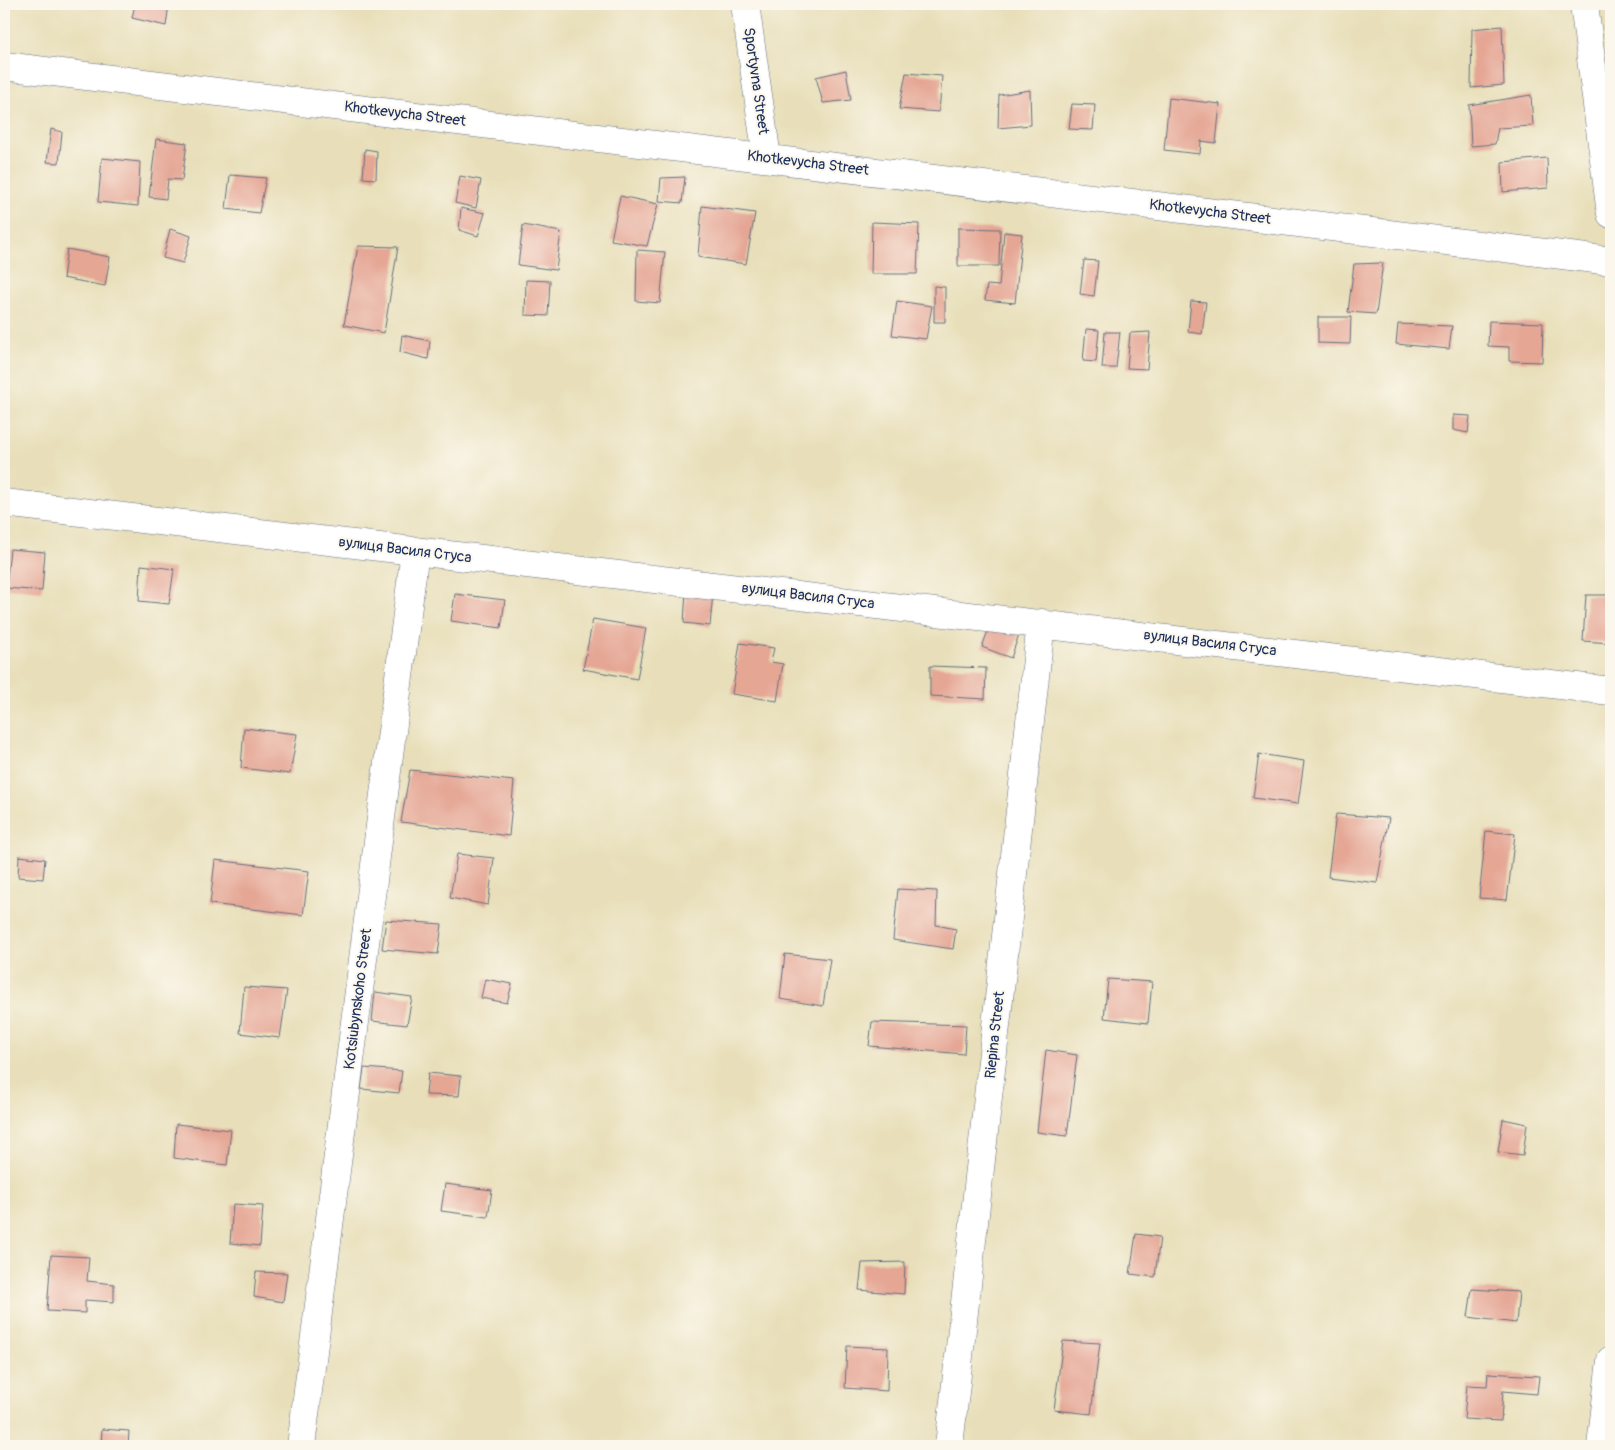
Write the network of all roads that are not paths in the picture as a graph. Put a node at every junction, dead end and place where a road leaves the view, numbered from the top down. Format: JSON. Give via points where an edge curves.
{"nodes":[{"id":1,"x":745,"y":4,"type":"edge"},
{"id":2,"x":1584,"y":4,"type":"edge"},
{"id":3,"x":4,"y":66,"type":"edge"},
{"id":4,"x":767,"y":158,"type":"junction"},
{"id":5,"x":1611,"y":214,"type":"edge"},
{"id":6,"x":1611,"y":261,"type":"edge"},
{"id":7,"x":4,"y":503,"type":"edge"},
{"id":8,"x":415,"y":551,"type":"junction"},
{"id":9,"x":1041,"y":623,"type":"junction"},
{"id":10,"x":1611,"y":690,"type":"edge"},
{"id":11,"x":1611,"y":1360,"type":"edge"},
{"id":12,"x":301,"y":1446,"type":"edge"},
{"id":13,"x":949,"y":1446,"type":"edge"},
{"id":14,"x":1601,"y":1446,"type":"edge"}],
"edges":[{"from":1,"to":4,"type":"street","name":"Sportyvna Street"},
{"from":2,"to":5,"type":"street"},
{"from":3,"to":4,"type":"street","name":"Khotkevycha Street"},
{"from":4,"to":6,"type":"street","name":"Khotkevycha Street"},
{"from":7,"to":8,"type":"street","name":"вулиця Василя Стуса"},
{"from":8,"to":9,"type":"street","name":"вулиця Василя Стуса"},
{"from":8,"to":12,"type":"street","name":"Kotsiubynskoho Street"},
{"from":9,"to":10,"type":"street","name":"вулиця Василя Стуса"},
{"from":9,"to":13,"type":"street","name":"Riepina Street"},
{"from":11,"to":14,"type":"street"}]}
